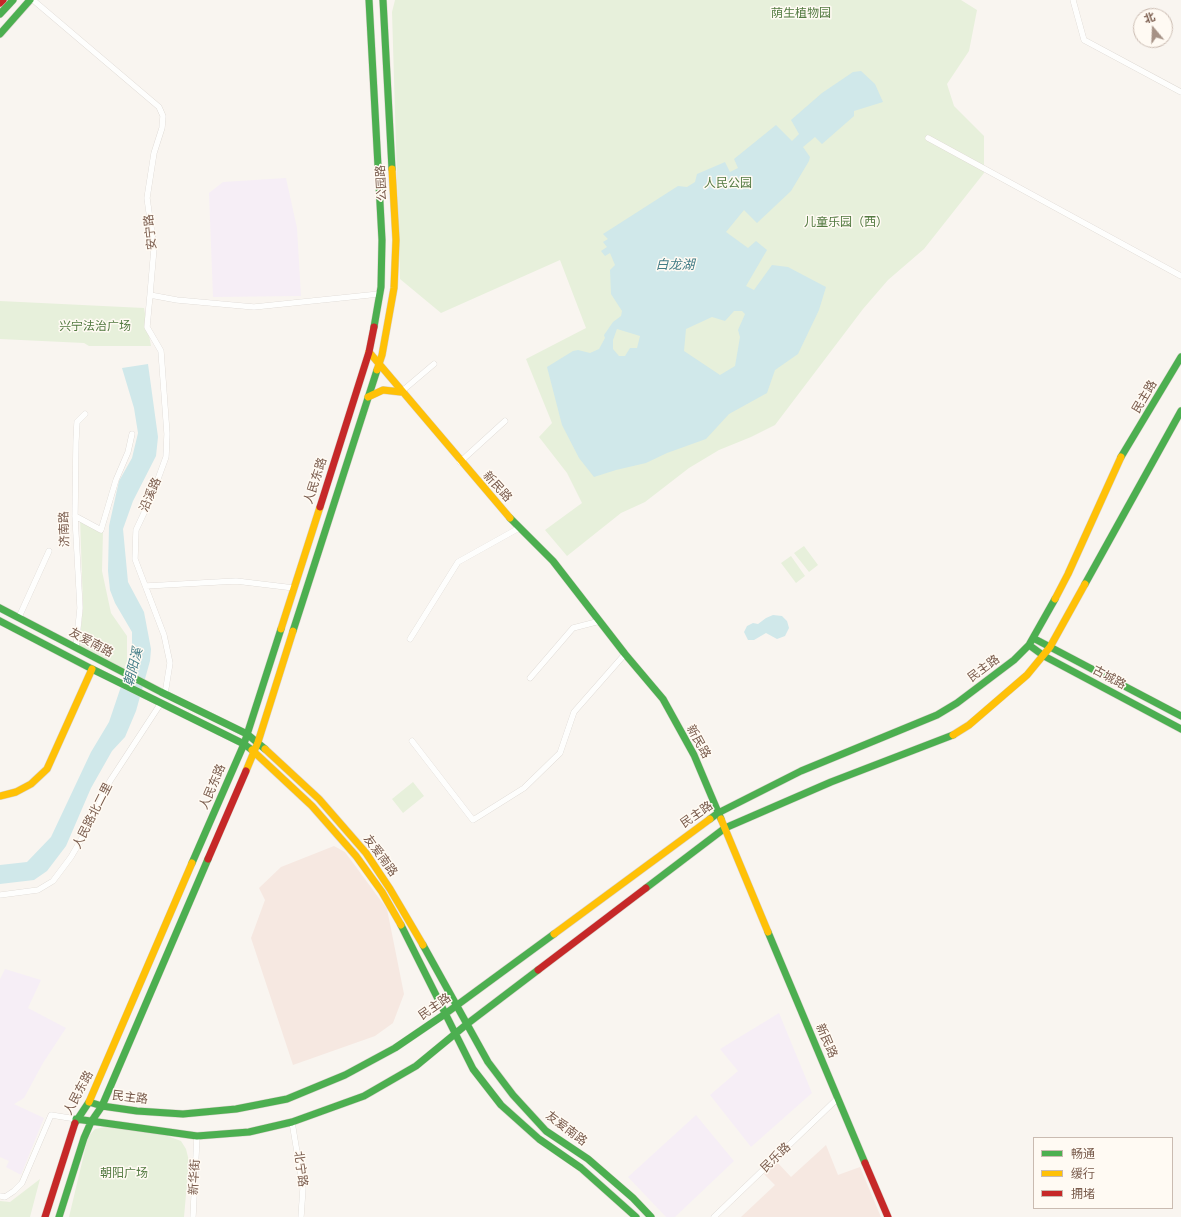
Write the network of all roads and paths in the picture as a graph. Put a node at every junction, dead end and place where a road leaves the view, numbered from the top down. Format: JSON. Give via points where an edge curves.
{"nodes":[{"id":1,"x":3,"y":0,"type":"edge"},
{"id":2,"x":13,"y":0,"type":"edge"},
{"id":3,"x":23,"y":0,"type":"edge"},
{"id":4,"x":31,"y":0,"type":"edge"},
{"id":5,"x":369,"y":0,"type":"edge"},
{"id":6,"x":383,"y":0,"type":"edge"},
{"id":7,"x":1073,"y":0,"type":"edge"},
{"id":8,"x":0,"y":3,"type":"edge"},
{"id":9,"x":0,"y":14,"type":"edge"},
{"id":10,"x":0,"y":26,"type":"edge"},
{"id":11,"x":0,"y":34,"type":"edge"},
{"id":12,"x":1181,"y":92,"type":"edge"},
{"id":13,"x":928,"y":138,"type":"dead end"},
{"id":14,"x":1181,"y":276,"type":"edge"},
{"id":15,"x":379,"y":294,"type":"junction"},
{"id":16,"x":150,"y":295,"type":"junction"},
{"id":17,"x":369,"y":352,"type":"junction"},
{"id":18,"x":1181,"y":357,"type":"edge"},
{"id":19,"x":379,"y":364,"type":"junction"},
{"id":20,"x":434,"y":364,"type":"dead end"},
{"id":21,"x":401,"y":392,"type":"junction"},
{"id":22,"x":368,"y":398,"type":"junction"},
{"id":23,"x":1181,"y":411,"type":"edge"},
{"id":24,"x":85,"y":414,"type":"dead end"},
{"id":25,"x":505,"y":421,"type":"dead end"},
{"id":26,"x":132,"y":434,"type":"dead end"},
{"id":27,"x":460,"y":462,"type":"junction"},
{"id":28,"x":75,"y":516,"type":"junction"},
{"id":29,"x":519,"y":528,"type":"junction"},
{"id":30,"x":49,"y":551,"type":"dead end"},
{"id":31,"x":146,"y":586,"type":"junction"},
{"id":32,"x":294,"y":588,"type":"junction"},
{"id":33,"x":0,"y":608,"type":"edge"},
{"id":34,"x":19,"y":617,"type":"junction"},
{"id":35,"x":600,"y":620,"type":"junction"},
{"id":36,"x":0,"y":621,"type":"edge"},
{"id":37,"x":1033,"y":638,"type":"junction"},
{"id":38,"x":410,"y":639,"type":"dead end"},
{"id":39,"x":1029,"y":645,"type":"junction"},
{"id":40,"x":76,"y":647,"type":"junction"},
{"id":41,"x":1050,"y":647,"type":"junction"},
{"id":42,"x":625,"y":654,"type":"junction"},
{"id":43,"x":1044,"y":656,"type":"junction"},
{"id":44,"x":92,"y":669,"type":"junction"},
{"id":45,"x":530,"y":678,"type":"dead end"},
{"id":46,"x":163,"y":693,"type":"junction"},
{"id":47,"x":158,"y":702,"type":"junction"},
{"id":48,"x":1181,"y":716,"type":"edge"},
{"id":49,"x":1181,"y":729,"type":"edge"},
{"id":50,"x":247,"y":734,"type":"junction"},
{"id":51,"x":412,"y":741,"type":"dead end"},
{"id":52,"x":258,"y":742,"type":"junction"},
{"id":53,"x":244,"y":744,"type":"junction"},
{"id":54,"x":254,"y":751,"type":"junction"},
{"id":55,"x":0,"y":796,"type":"edge"},
{"id":56,"x":718,"y":813,"type":"junction"},
{"id":57,"x":725,"y":828,"type":"junction"},
{"id":58,"x":0,"y":895,"type":"edge"},
{"id":59,"x":457,"y":1005,"type":"junction"},
{"id":60,"x":446,"y":1014,"type":"junction"},
{"id":61,"x":467,"y":1024,"type":"junction"},
{"id":62,"x":455,"y":1035,"type":"junction"},
{"id":63,"x":838,"y":1098,"type":"junction"},
{"id":64,"x":89,"y":1102,"type":"junction"},
{"id":65,"x":102,"y":1106,"type":"junction"},
{"id":66,"x":76,"y":1119,"type":"junction"},
{"id":67,"x":91,"y":1122,"type":"junction"},
{"id":68,"x":292,"y":1122,"type":"junction"},
{"id":69,"x":197,"y":1136,"type":"junction"},
{"id":70,"x":0,"y":1196,"type":"edge"},
{"id":71,"x":45,"y":1217,"type":"edge"},
{"id":72,"x":59,"y":1217,"type":"edge"},
{"id":73,"x":193,"y":1217,"type":"edge"},
{"id":74,"x":301,"y":1217,"type":"edge"},
{"id":75,"x":636,"y":1217,"type":"edge"},
{"id":76,"x":651,"y":1217,"type":"edge"},
{"id":77,"x":714,"y":1217,"type":"edge"},
{"id":78,"x":888,"y":1217,"type":"edge"}],
"edges":[{"from":1,"to":8,"type":"main road"},
{"from":2,"to":9,"type":"main road"},
{"from":3,"to":10,"type":"main road"},
{"from":4,"to":11,"type":"main road"},
{"from":4,"to":16,"type":"street","name":"安宁路","via":[[159,107],[163,116],[147,198],[154,248]]},
{"from":5,"to":15,"type":"main road","name":"公园路","via":[[382,240]]},
{"from":6,"to":19,"type":"main road","name":"公园路","via":[[396,240],[394,288]]},
{"from":7,"to":12,"type":"street","via":[[1084,40]]},
{"from":13,"to":14,"type":"street"},
{"from":15,"to":16,"type":"street","via":[[254,307]]},
{"from":15,"to":17,"type":"main road","name":"公园路"},
{"from":16,"to":31,"type":"street","name":"沿溪路","via":[[147,327],[161,351],[167,434],[166,457],[136,530],[135,558]]},
{"from":17,"to":19,"type":"main road","name":"新民路"},
{"from":17,"to":32,"type":"main road","name":"人民东路"},
{"from":18,"to":37,"type":"main road","name":"民主路","via":[[1122,456],[1068,574]]},
{"from":19,"to":21,"type":"main road","name":"新民路"},
{"from":19,"to":22,"type":"main road","name":"人民东路"},
{"from":20,"to":21,"type":"street"},
{"from":21,"to":22,"type":"main road","via":[[384,390]]},
{"from":21,"to":27,"type":"main road","name":"新民路"},
{"from":22,"to":52,"type":"main road","name":"人民东路"},
{"from":23,"to":41,"type":"main road"},
{"from":24,"to":28,"type":"street","name":"济南路","via":[[77,422]]},
{"from":25,"to":27,"type":"street"},
{"from":26,"to":28,"type":"street","via":[[101,530]]},
{"from":27,"to":29,"type":"main road","name":"新民路"},
{"from":28,"to":40,"type":"street","name":"济南路","via":[[80,608]]},
{"from":29,"to":35,"type":"main road","name":"新民路","via":[[553,561]]},
{"from":29,"to":38,"type":"street","via":[[458,562]]},
{"from":30,"to":34,"type":"street"},
{"from":31,"to":32,"type":"street","via":[[236,581]]},
{"from":31,"to":46,"type":"street","name":"沿溪路","via":[[164,635],[170,663]]},
{"from":32,"to":50,"type":"main road","name":"人民东路"},
{"from":33,"to":34,"type":"main road","name":"友爱南路"},
{"from":34,"to":40,"type":"main road","name":"友爱南路"},
{"from":35,"to":42,"type":"main road","name":"新民路"},
{"from":35,"to":45,"type":"street","via":[[573,628]]},
{"from":36,"to":44,"type":"main road","name":"友爱南路"},
{"from":37,"to":39,"type":"main road","name":"民主路"},
{"from":37,"to":41,"type":"main road","name":"古城路"},
{"from":39,"to":43,"type":"main road","name":"古城路"},
{"from":39,"to":56,"type":"main road","name":"民主路","via":[[1014,660],[937,714],[801,771]]},
{"from":40,"to":46,"type":"main road","name":"友爱南路"},
{"from":41,"to":43,"type":"main road"},
{"from":41,"to":48,"type":"main road","name":"古城路"},
{"from":42,"to":51,"type":"street","via":[[574,712],[560,753],[524,788],[473,820]]},
{"from":42,"to":56,"type":"main road","name":"新民路","via":[[663,699],[694,755]]},
{"from":43,"to":49,"type":"main road","name":"古城路"},
{"from":43,"to":57,"type":"main road","via":[[1027,675],[986,711],[953,735],[831,782]]},
{"from":44,"to":47,"type":"main road","name":"友爱南路"},
{"from":44,"to":55,"type":"main road","via":[[47,769],[31,784],[16,792]]},
{"from":46,"to":50,"type":"main road","name":"友爱南路"},
{"from":47,"to":53,"type":"main road","name":"友爱南路"},
{"from":47,"to":58,"type":"street","name":"人民路北二里","via":[[110,781],[71,857],[53,881],[38,890]]},
{"from":50,"to":52,"type":"main road","name":"友爱南路"},
{"from":50,"to":53,"type":"main road","name":"人民东路"},
{"from":52,"to":54,"type":"main road","name":"人民东路"},
{"from":52,"to":59,"type":"main road","name":"友爱南路","via":[[319,799],[366,853],[390,889]]},
{"from":53,"to":54,"type":"main road","name":"友爱南路"},
{"from":53,"to":64,"type":"main road","name":"人民东路"},
{"from":54,"to":60,"type":"main road","name":"友爱南路","via":[[312,806],[356,856],[382,892],[407,935]]},
{"from":54,"to":65,"type":"main road","name":"人民东路"},
{"from":56,"to":57,"type":"main road","name":"新民路"},
{"from":56,"to":59,"type":"main road","name":"民主路"},
{"from":57,"to":61,"type":"main road"},
{"from":57,"to":63,"type":"main road","name":"新民路"},
{"from":59,"to":60,"type":"main road","name":"民主路"},
{"from":59,"to":61,"type":"main road","name":"友爱南路"},
{"from":60,"to":62,"type":"main road","name":"友爱南路"},
{"from":60,"to":65,"type":"main road","name":"民主路","via":[[395,1048],[344,1075],[287,1099],[236,1110],[184,1114]]},
{"from":61,"to":62,"type":"main road"},
{"from":61,"to":76,"type":"main road","name":"友爱南路","via":[[488,1062],[513,1095],[546,1131],[588,1159]]},
{"from":62,"to":68,"type":"main road","via":[[391,1082],[364,1096]]},
{"from":62,"to":75,"type":"main road","name":"友爱南路","via":[[473,1069],[501,1105],[539,1139],[581,1168]]},
{"from":63,"to":77,"type":"street","name":"民乐路"},
{"from":63,"to":78,"type":"main road","name":"新民路"},
{"from":64,"to":65,"type":"main road","name":"民主路"},
{"from":64,"to":66,"type":"main road","name":"人民东路"},
{"from":65,"to":67,"type":"main road","name":"人民东路"},
{"from":66,"to":67,"type":"main road"},
{"from":66,"to":70,"type":"street","via":[[50,1115],[22,1183],[14,1192],[5,1197]]},
{"from":66,"to":71,"type":"main road","name":"人民东路"},
{"from":67,"to":69,"type":"main road"},
{"from":67,"to":72,"type":"main road","name":"人民东路"},
{"from":68,"to":69,"type":"main road","via":[[249,1132]]},
{"from":68,"to":74,"type":"street","name":"北宁路","via":[[303,1188]]},
{"from":69,"to":73,"type":"street","name":"新华街"}]}
